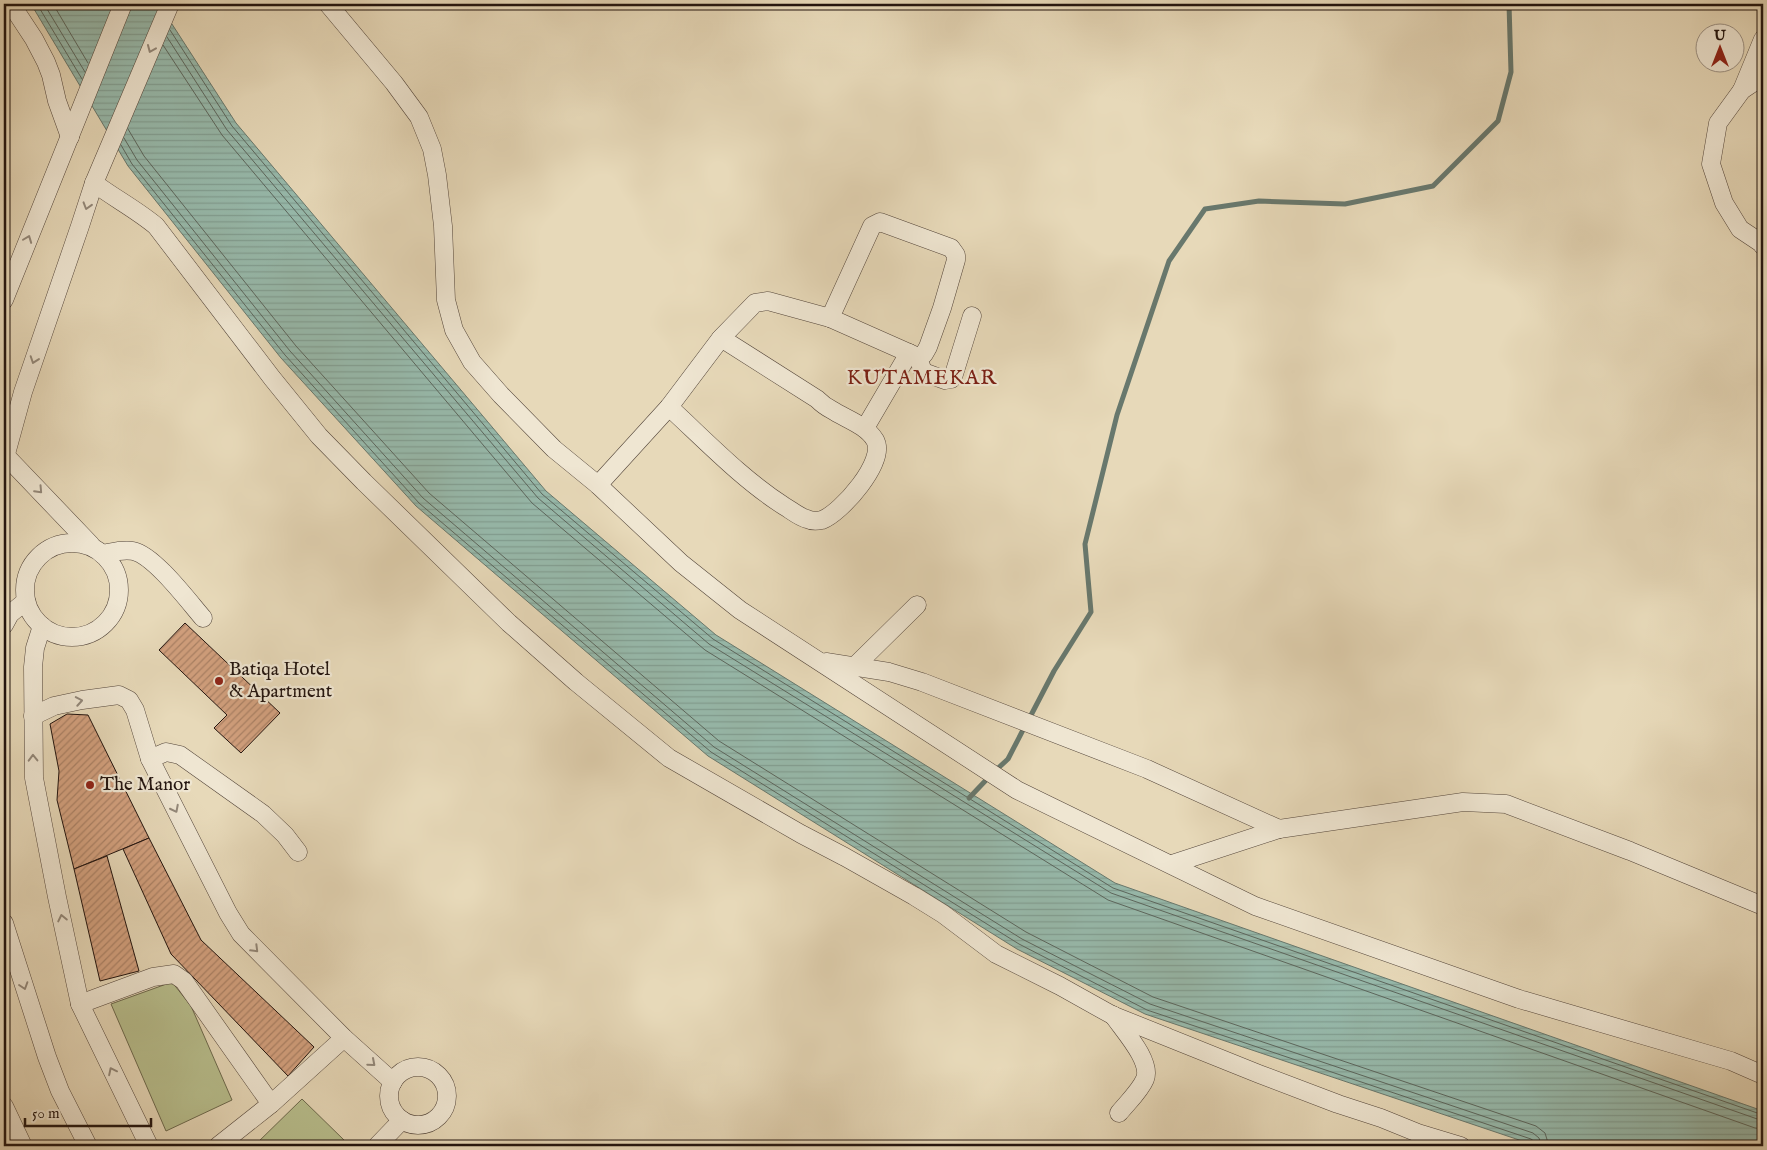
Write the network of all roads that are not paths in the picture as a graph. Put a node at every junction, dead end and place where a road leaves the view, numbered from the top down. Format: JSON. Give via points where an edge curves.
{"nodes":[{"id":1,"x":11,"y":4,"type":"edge"},
{"id":2,"x":123,"y":4,"type":"edge"},
{"id":3,"x":170,"y":4,"type":"edge"},
{"id":4,"x":333,"y":6,"type":"edge"},
{"id":5,"x":1763,"y":39,"type":"edge"},
{"id":6,"x":1763,"y":76,"type":"edge"},
{"id":7,"x":1742,"y":90,"type":"junction"},
{"id":8,"x":70,"y":137,"type":"junction"},
{"id":9,"x":94,"y":183,"type":"junction"},
{"id":10,"x":1763,"y":244,"type":"edge"},
{"id":11,"x":4,"y":300,"type":"edge"},
{"id":12,"x":972,"y":316,"type":"dead end"},
{"id":13,"x":830,"y":318,"type":"junction"},
{"id":14,"x":721,"y":338,"type":"junction"},
{"id":15,"x":913,"y":355,"type":"junction"},
{"id":16,"x":669,"y":407,"type":"junction"},
{"id":17,"x":865,"y":428,"type":"junction"},
{"id":18,"x":4,"y":458,"type":"edge"},
{"id":19,"x":598,"y":484,"type":"junction"},
{"id":20,"x":97,"y":550,"type":"junction"},
{"id":21,"x":26,"y":601,"type":"junction"},
{"id":22,"x":917,"y":605,"type":"dead end"},
{"id":23,"x":203,"y":618,"type":"dead end"},
{"id":24,"x":4,"y":625,"type":"edge"},
{"id":25,"x":42,"y":626,"type":"junction"},
{"id":26,"x":818,"y":661,"type":"junction"},
{"id":27,"x":854,"y":667,"type":"junction"},
{"id":28,"x":33,"y":716,"type":"junction"},
{"id":29,"x":150,"y":758,"type":"junction"},
{"id":30,"x":1279,"y":829,"type":"junction"},
{"id":31,"x":298,"y":852,"type":"dead end"},
{"id":32,"x":1172,"y":864,"type":"junction"},
{"id":33,"x":1763,"y":906,"type":"edge"},
{"id":34,"x":5,"y":930,"type":"edge"},
{"id":35,"x":80,"y":1004,"type":"junction"},
{"id":36,"x":1112,"y":1015,"type":"junction"},
{"id":37,"x":344,"y":1038,"type":"junction"},
{"id":38,"x":1763,"y":1075,"type":"edge"},
{"id":39,"x":393,"y":1082,"type":"junction"},
{"id":40,"x":271,"y":1104,"type":"junction"},
{"id":41,"x":4,"y":1106,"type":"edge"},
{"id":42,"x":1118,"y":1112,"type":"dead end"},
{"id":43,"x":402,"y":1120,"type":"junction"},
{"id":44,"x":22,"y":1146,"type":"edge"},
{"id":45,"x":88,"y":1146,"type":"edge"},
{"id":46,"x":149,"y":1146,"type":"edge"},
{"id":47,"x":218,"y":1146,"type":"edge"},
{"id":48,"x":378,"y":1146,"type":"edge"},
{"id":49,"x":1461,"y":1146,"type":"edge"}],
"edges":[{"from":1,"to":8,"type":"street","via":[[46,62]]},
{"from":2,"to":8,"type":"street"},
{"from":3,"to":9,"type":"street","one_way":true},
{"from":4,"to":19,"type":"street","via":[[418,117],[432,149],[443,226],[446,300],[454,330],[472,362],[500,395],[554,449]]},
{"from":5,"to":7,"type":"street"},
{"from":6,"to":7,"type":"street"},
{"from":7,"to":10,"type":"street","via":[[1718,123],[1712,164],[1724,203],[1740,229]]},
{"from":11,"to":8,"type":"street","one_way":true},
{"from":9,"to":18,"type":"street","one_way":true},
{"from":9,"to":36,"type":"street","via":[[156,226],[290,402],[364,482],[509,623],[617,716],[669,758],[692,772],[914,896],[996,954]]},
{"from":12,"to":15,"type":"street","via":[[951,379],[926,373]]},
{"from":13,"to":14,"type":"street","via":[[768,301],[755,303]]},
{"from":13,"to":15,"type":"street"},
{"from":13,"to":15,"type":"street","via":[[876,223],[951,248],[956,260],[942,308],[924,354]]},
{"from":14,"to":16,"type":"street"},
{"from":14,"to":17,"type":"street","via":[[830,410]]},
{"from":15,"to":17,"type":"street"},
{"from":16,"to":17,"type":"street","via":[[764,493],[804,519],[813,521],[822,520],[841,506],[858,488],[874,463],[876,441]]},
{"from":16,"to":19,"type":"street"},
{"from":18,"to":20,"type":"street","one_way":true},
{"from":19,"to":26,"type":"street","via":[[681,564],[740,610]]},
{"from":20,"to":21,"type":"street","via":[[77,543],[59,546],[41,555],[28,573]]},
{"from":20,"to":23,"type":"street","via":[[135,551],[148,558]]},
{"from":20,"to":25,"type":"street","via":[[113,567],[119,582],[119,598],[113,614],[102,626],[80,636],[56,634]]},
{"from":21,"to":24,"type":"street","via":[[10,614]]},
{"from":21,"to":25,"type":"street"},
{"from":22,"to":27,"type":"street"},
{"from":25,"to":28,"type":"street","via":[[33,667]]},
{"from":26,"to":27,"type":"street"},
{"from":26,"to":32,"type":"street","via":[[1017,790]]},
{"from":27,"to":30,"type":"street","via":[[890,672],[922,682],[1147,769]]},
{"from":28,"to":29,"type":"street","one_way":true,"via":[[54,706],[119,695],[129,700],[135,710]]},
{"from":35,"to":28,"type":"street","one_way":true,"via":[[34,778]]},
{"from":29,"to":31,"type":"street","via":[[166,752],[180,755],[263,814]]},
{"from":29,"to":37,"type":"street","one_way":true,"via":[[241,934]]},
{"from":30,"to":32,"type":"street"},
{"from":30,"to":33,"type":"street","via":[[1463,802],[1506,804]]},
{"from":32,"to":38,"type":"street","via":[[1255,906],[1519,999],[1732,1061]]},
{"from":34,"to":45,"type":"street","one_way":true,"via":[[60,1091]]},
{"from":35,"to":40,"type":"street","via":[[153,977],[174,974],[184,980]]},
{"from":46,"to":35,"type":"street","one_way":true},
{"from":36,"to":42,"type":"street","via":[[1143,1059],[1147,1070],[1144,1080]]},
{"from":36,"to":49,"type":"street","via":[[1338,1104]]},
{"from":37,"to":39,"type":"street","one_way":true},
{"from":37,"to":40,"type":"street"},
{"from":39,"to":43,"type":"street","via":[[390,1102]]},
{"from":39,"to":43,"type":"street","via":[[405,1071],[421,1068],[436,1073],[445,1086],[446,1102],[439,1116],[417,1125]]},
{"from":40,"to":47,"type":"street"},
{"from":41,"to":44,"type":"street"},
{"from":43,"to":48,"type":"street"}]}
